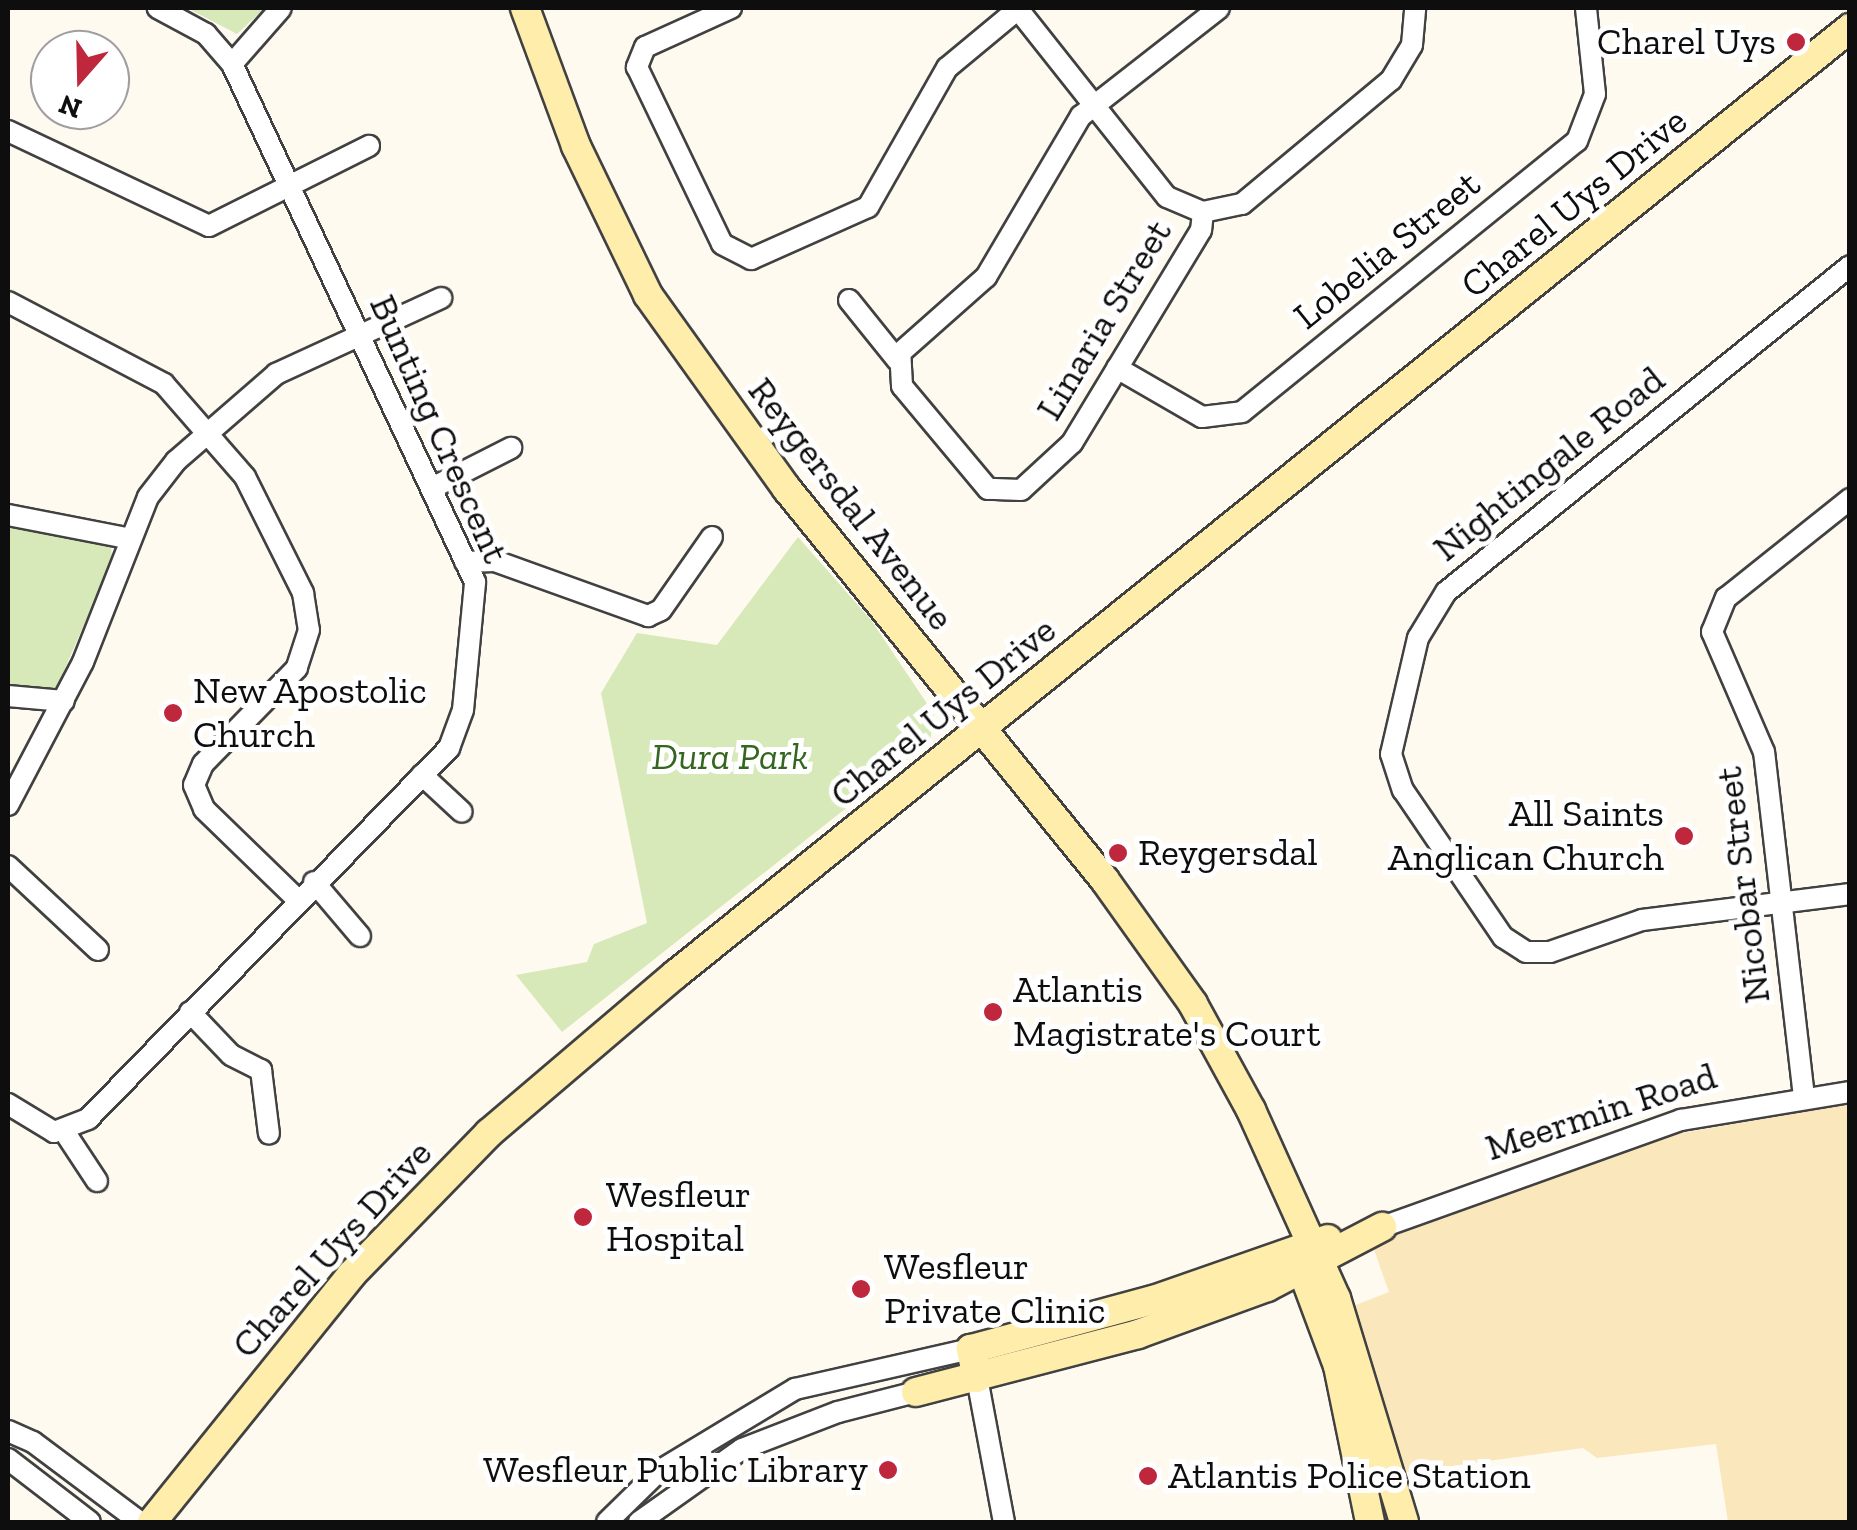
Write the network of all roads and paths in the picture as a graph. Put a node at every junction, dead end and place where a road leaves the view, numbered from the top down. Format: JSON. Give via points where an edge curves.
{"nodes":[{"id":1,"x":158,"y":8,"type":"edge"},
{"id":2,"x":281,"y":8,"type":"edge"},
{"id":3,"x":524,"y":8,"type":"edge"},
{"id":4,"x":731,"y":8,"type":"edge"},
{"id":5,"x":1017,"y":8,"type":"edge"},
{"id":6,"x":1219,"y":8,"type":"edge"},
{"id":7,"x":1415,"y":8,"type":"edge"},
{"id":8,"x":1586,"y":8,"type":"edge"},
{"id":9,"x":1850,"y":28,"type":"edge"},
{"id":10,"x":232,"y":64,"type":"junction"},
{"id":11,"x":1094,"y":108,"type":"junction"},
{"id":12,"x":8,"y":132,"type":"edge"},
{"id":13,"x":368,"y":146,"type":"dead end"},
{"id":14,"x":291,"y":189,"type":"junction"},
{"id":15,"x":1203,"y":212,"type":"junction"},
{"id":16,"x":1850,"y":266,"type":"edge"},
{"id":17,"x":441,"y":298,"type":"dead end"},
{"id":18,"x":849,"y":300,"type":"dead end"},
{"id":19,"x":8,"y":302,"type":"edge"},
{"id":20,"x":360,"y":335,"type":"junction"},
{"id":21,"x":898,"y":361,"type":"junction"},
{"id":22,"x":1117,"y":368,"type":"junction"},
{"id":23,"x":208,"y":431,"type":"junction"},
{"id":24,"x":511,"y":448,"type":"dead end"},
{"id":25,"x":432,"y":488,"type":"junction"},
{"id":26,"x":1850,"y":499,"type":"edge"},
{"id":27,"x":8,"y":515,"type":"edge"},
{"id":28,"x":712,"y":537,"type":"dead end"},
{"id":29,"x":131,"y":540,"type":"junction"},
{"id":30,"x":465,"y":562,"type":"junction"},
{"id":31,"x":8,"y":696,"type":"edge"},
{"id":32,"x":64,"y":701,"type":"junction"},
{"id":33,"x":982,"y":727,"type":"junction"},
{"id":34,"x":422,"y":775,"type":"junction"},
{"id":35,"x":8,"y":805,"type":"edge"},
{"id":36,"x":462,"y":812,"type":"dead end"},
{"id":37,"x":8,"y":866,"type":"edge"},
{"id":38,"x":314,"y":882,"type":"junction"},
{"id":39,"x":1850,"y":894,"type":"edge"},
{"id":40,"x":298,"y":900,"type":"junction"},
{"id":41,"x":1778,"y":901,"type":"junction"},
{"id":42,"x":360,"y":936,"type":"dead end"},
{"id":43,"x":98,"y":950,"type":"dead end"},
{"id":44,"x":190,"y":1012,"type":"junction"},
{"id":45,"x":1850,"y":1092,"type":"edge"},
{"id":46,"x":1804,"y":1097,"type":"junction"},
{"id":47,"x":8,"y":1104,"type":"edge"},
{"id":48,"x":64,"y":1131,"type":"junction"},
{"id":49,"x":269,"y":1134,"type":"dead end"},
{"id":50,"x":97,"y":1181,"type":"dead end"},
{"id":51,"x":1382,"y":1227,"type":"joint"},
{"id":52,"x":1307,"y":1257,"type":"junction"},
{"id":53,"x":971,"y":1349,"type":"junction"},
{"id":54,"x":977,"y":1378,"type":"junction"},
{"id":55,"x":916,"y":1392,"type":"joint"},
{"id":56,"x":8,"y":1431,"type":"edge"},
{"id":57,"x":8,"y":1458,"type":"edge"},
{"id":58,"x":90,"y":1522,"type":"edge"},
{"id":59,"x":140,"y":1522,"type":"edge"},
{"id":60,"x":152,"y":1522,"type":"edge"},
{"id":61,"x":607,"y":1522,"type":"edge"},
{"id":62,"x":639,"y":1522,"type":"edge"},
{"id":63,"x":1004,"y":1522,"type":"edge"},
{"id":64,"x":1370,"y":1522,"type":"edge"},
{"id":65,"x":1404,"y":1522,"type":"edge"}],
"edges":[{"from":1,"to":10,"type":"street","name":"Bunting Crescent","via":[[206,34]]},
{"from":2,"to":10,"type":"street"},
{"from":3,"to":33,"type":"main road","name":"Reygersdal Avenue","via":[[576,146],[648,295],[787,490]]},
{"from":4,"to":5,"type":"street","via":[[645,47],[637,67],[722,244],[751,260],[868,207],[942,75]]},
{"from":5,"to":11,"type":"street"},
{"from":6,"to":11,"type":"street"},
{"from":7,"to":15,"type":"street","via":[[1412,45],[1391,80],[1242,204]]},
{"from":8,"to":22,"type":"street","name":"Lobelia Street","via":[[1595,94],[1577,141],[1242,412],[1202,417]]},
{"from":9,"to":33,"type":"main road","name":"Charel Uys Drive"},
{"from":10,"to":14,"type":"street","name":"Bunting Crescent"},
{"from":11,"to":15,"type":"street","via":[[1166,197]]},
{"from":11,"to":21,"type":"street","via":[[1081,116],[986,277],[905,347]]},
{"from":12,"to":14,"type":"street","via":[[199,225],[228,221]]},
{"from":13,"to":14,"type":"street"},
{"from":14,"to":20,"type":"street","name":"Bunting Crescent"},
{"from":15,"to":22,"type":"street","name":"Linaria Street","via":[[1201,230]]},
{"from":16,"to":41,"type":"street","name":"Nightingale Road","via":[[1446,592],[1418,638],[1391,740],[1403,790],[1517,948],[1550,952],[1642,920]]},
{"from":17,"to":20,"type":"street"},
{"from":18,"to":21,"type":"street","name":"Linaria Street"},
{"from":19,"to":23,"type":"street","via":[[158,378]]},
{"from":20,"to":23,"type":"street","via":[[276,374]]},
{"from":20,"to":25,"type":"street","name":"Bunting Crescent"},
{"from":21,"to":22,"type":"street","name":"Linaria Street","via":[[902,386],[983,484],[1001,494],[1021,490],[1060,457]]},
{"from":23,"to":29,"type":"street","via":[[160,480]]},
{"from":23,"to":40,"type":"street","via":[[245,476],[303,593],[309,630],[288,680],[203,764],[195,794]]},
{"from":24,"to":25,"type":"street"},
{"from":25,"to":30,"type":"street","name":"Bunting Crescent"},
{"from":26,"to":41,"type":"street","name":"Nicobar Street","via":[[1726,598],[1714,622],[1716,653],[1750,710],[1764,752]]},
{"from":27,"to":29,"type":"street"},
{"from":28,"to":30,"type":"street","via":[[661,610],[648,616],[494,562]]},
{"from":29,"to":32,"type":"street"},
{"from":30,"to":34,"type":"street","name":"Bunting Crescent","via":[[474,582],[464,710],[449,748]]},
{"from":31,"to":32,"type":"street"},
{"from":32,"to":35,"type":"street"},
{"from":33,"to":52,"type":"main road","name":"Reygersdal Avenue","via":[[1154,943],[1193,1004],[1251,1110],[1298,1217]]},
{"from":33,"to":60,"type":"main road","name":"Charel Uys Drive","via":[[489,1134],[351,1276]]},
{"from":34,"to":36,"type":"street"},
{"from":34,"to":38,"type":"street","name":"Bunting Crescent"},
{"from":37,"to":43,"type":"street"},
{"from":38,"to":40,"type":"street","name":"Bunting Crescent"},
{"from":38,"to":42,"type":"street"},
{"from":39,"to":41,"type":"street","name":"Nightingale Road"},
{"from":40,"to":44,"type":"street","name":"Bunting Crescent"},
{"from":41,"to":46,"type":"street","name":"Nicobar Street"},
{"from":44,"to":48,"type":"street","name":"Bunting Crescent","via":[[88,1119]]},
{"from":44,"to":49,"type":"street","via":[[231,1056],[261,1070]]},
{"from":45,"to":46,"type":"street","name":"Meermin Road"},
{"from":46,"to":51,"type":"street","name":"Meermin Road","via":[[1681,1120]]},
{"from":47,"to":48,"type":"street","via":[[36,1126]]},
{"from":48,"to":50,"type":"street"},
{"from":51,"to":52,"type":"main road","name":"Meermin Road"},
{"from":52,"to":53,"type":"main road"},
{"from":52,"to":54,"type":"main road","via":[[1138,1334]]},
{"from":52,"to":64,"type":"main road","name":"Reygersdal Avenue","via":[[1344,1389]]},
{"from":52,"to":65,"type":"main road","name":"Reygersdal Avenue","via":[[1342,1314]]},
{"from":53,"to":54,"type":"main road"},
{"from":53,"to":61,"type":"street","via":[[795,1389],[659,1471]]},
{"from":54,"to":55,"type":"main road"},
{"from":54,"to":63,"type":"street"},
{"from":55,"to":62,"type":"street","via":[[838,1412],[742,1449]]},
{"from":56,"to":59,"type":"street","via":[[34,1442]]},
{"from":57,"to":58,"type":"street"}]}
